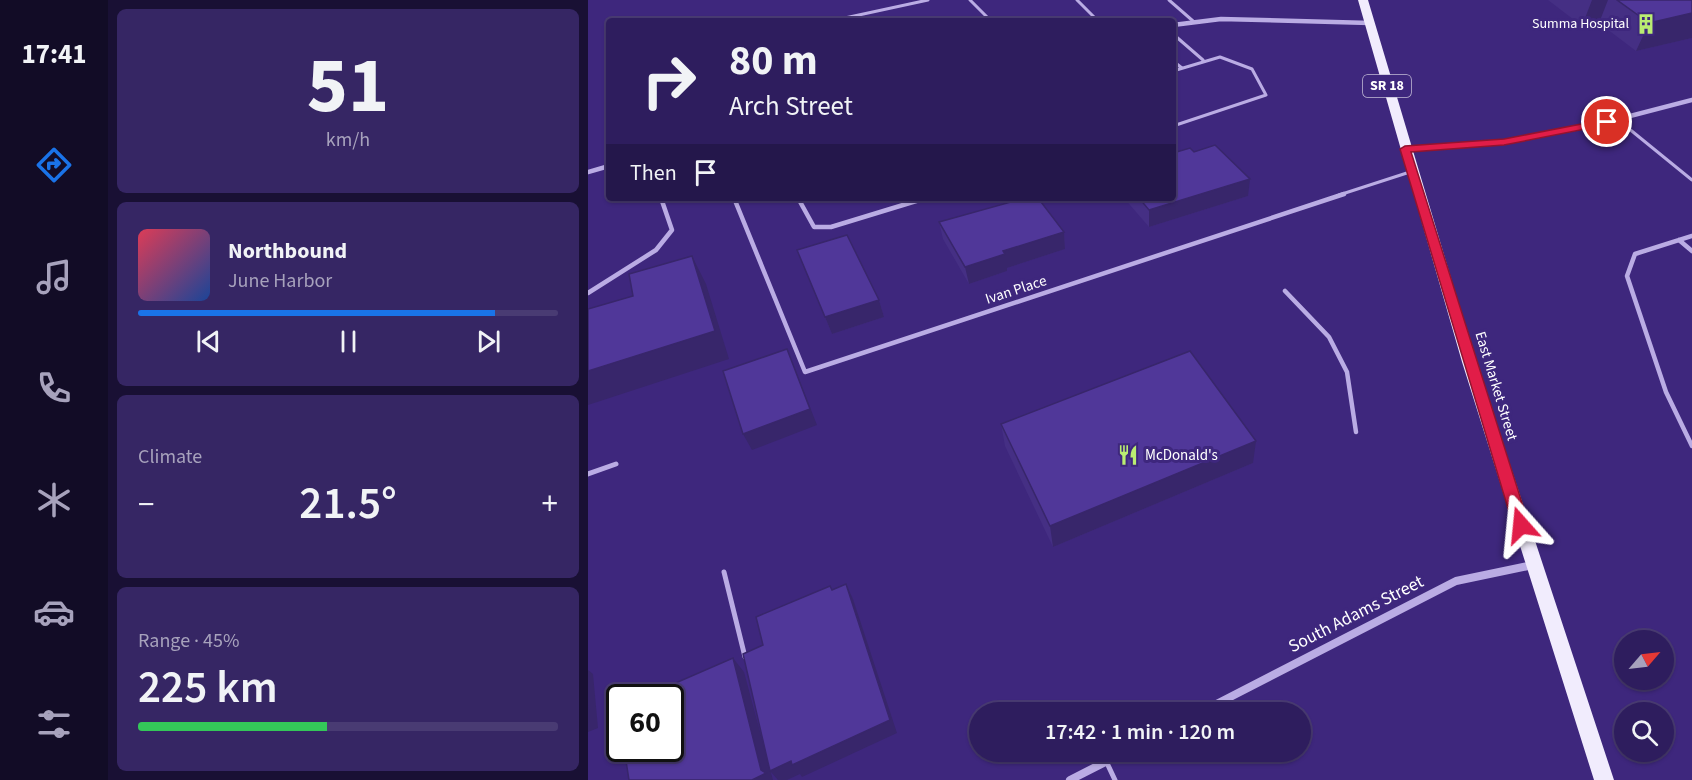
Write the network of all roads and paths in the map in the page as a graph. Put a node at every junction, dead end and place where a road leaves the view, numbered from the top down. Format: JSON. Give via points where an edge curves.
{"nodes":[{"id":1,"x":928,"y":0,"type":"edge"},
{"id":2,"x":970,"y":0,"type":"edge"},
{"id":3,"x":1077,"y":0,"type":"edge"},
{"id":4,"x":1169,"y":0,"type":"edge"},
{"id":5,"x":1363,"y":0,"type":"edge"},
{"id":6,"x":845,"y":18,"type":"edge"},
{"id":7,"x":983,"y":18,"type":"edge"},
{"id":8,"x":1095,"y":18,"type":"edge"},
{"id":9,"x":1193,"y":21,"type":"junction"},
{"id":10,"x":1370,"y":23,"type":"junction"},
{"id":11,"x":1176,"y":24,"type":"edge"},
{"id":12,"x":1176,"y":37,"type":"edge"},
{"id":13,"x":1203,"y":60,"type":"junction"},
{"id":14,"x":1176,"y":63,"type":"edge"},
{"id":15,"x":1182,"y":68,"type":"junction"},
{"id":16,"x":1176,"y":69,"type":"edge"},
{"id":17,"x":1692,"y":100,"type":"edge"},
{"id":18,"x":1617,"y":119,"type":"junction"},
{"id":19,"x":1176,"y":125,"type":"edge"},
{"id":20,"x":1405,"y":149,"type":"junction"},
{"id":21,"x":606,"y":167,"type":"edge"},
{"id":22,"x":588,"y":171,"type":"edge"},
{"id":23,"x":1413,"y":171,"type":"junction"},
{"id":24,"x":1692,"y":180,"type":"edge"},
{"id":25,"x":662,"y":201,"type":"edge"},
{"id":26,"x":735,"y":201,"type":"edge"},
{"id":27,"x":800,"y":201,"type":"edge"},
{"id":28,"x":916,"y":201,"type":"edge"},
{"id":29,"x":1692,"y":236,"type":"edge"},
{"id":30,"x":1679,"y":240,"type":"junction"},
{"id":31,"x":1692,"y":251,"type":"edge"},
{"id":32,"x":1285,"y":291,"type":"dead end"},
{"id":33,"x":588,"y":293,"type":"edge"},
{"id":34,"x":1356,"y":432,"type":"dead end"},
{"id":35,"x":1692,"y":446,"type":"edge"},
{"id":36,"x":616,"y":464,"type":"dead end"},
{"id":37,"x":588,"y":474,"type":"edge"},
{"id":38,"x":1534,"y":564,"type":"junction"},
{"id":39,"x":724,"y":572,"type":"dead end"},
{"id":40,"x":747,"y":665,"type":"edge"},
{"id":41,"x":1220,"y":702,"type":"edge"},
{"id":42,"x":1104,"y":762,"type":"edge"},
{"id":43,"x":1106,"y":762,"type":"edge"},
{"id":44,"x":1070,"y":780,"type":"edge"},
{"id":45,"x":1115,"y":780,"type":"edge"},
{"id":46,"x":1604,"y":780,"type":"edge"}],
"edges":[{"from":1,"to":6,"type":"lane"},
{"from":2,"to":7,"type":"lane","via":[[987,17]]},
{"from":3,"to":8,"type":"lane"},
{"from":4,"to":9,"type":"lane"},
{"from":5,"to":10,"type":"main road","name":"East Market Street","number":"SR 18"},
{"from":9,"to":10,"type":"street"},
{"from":9,"to":11,"type":"street"},
{"from":10,"to":20,"type":"main road","name":"East Market Street","number":"SR 18"},
{"from":12,"to":13,"type":"lane"},
{"from":13,"to":15,"type":"lane"},
{"from":13,"to":19,"type":"lane","via":[[1220,57],[1252,69],[1266,95]]},
{"from":14,"to":15,"type":"lane"},
{"from":15,"to":16,"type":"lane"},
{"from":17,"to":18,"type":"street"},
{"from":18,"to":20,"type":"street","via":[[1504,142]]},
{"from":18,"to":24,"type":"lane"},
{"from":20,"to":23,"type":"main road","name":"East Market Street","number":"SR 18"},
{"from":21,"to":22,"type":"street"},
{"from":23,"to":26,"type":"lane","name":"Ivan Place","via":[[806,372]]},
{"from":23,"to":38,"type":"main road","name":"East Market Street","number":"SR 18"},
{"from":25,"to":33,"type":"lane","via":[[672,230],[656,250]]},
{"from":27,"to":28,"type":"lane","via":[[814,228],[831,227]]},
{"from":29,"to":30,"type":"lane"},
{"from":30,"to":31,"type":"lane"},
{"from":30,"to":35,"type":"lane","via":[[1635,254],[1627,276],[1666,392]]},
{"from":32,"to":34,"type":"lane","via":[[1329,337],[1347,372]]},
{"from":36,"to":37,"type":"lane"},
{"from":38,"to":41,"type":"street","name":"South Adams Street","via":[[1456,581]]},
{"from":38,"to":46,"type":"main road","name":"East Market Street","number":"SR 18"},
{"from":39,"to":40,"type":"lane"},
{"from":42,"to":44,"type":"street"},
{"from":43,"to":45,"type":"lane"}]}
